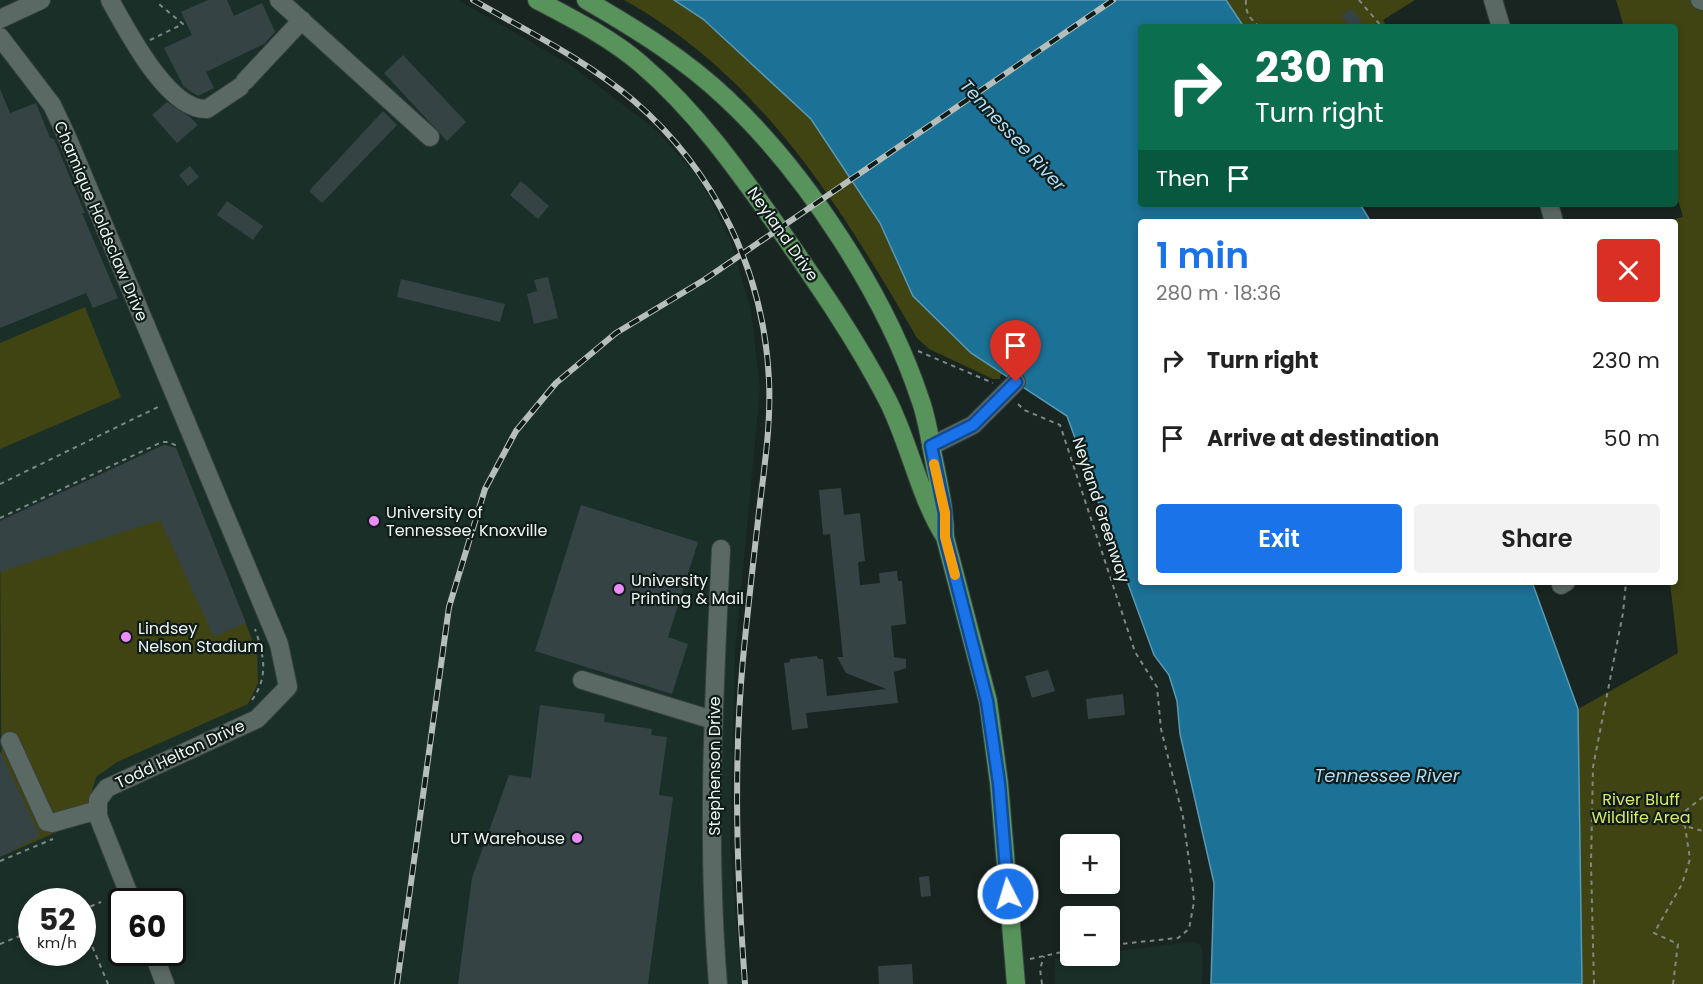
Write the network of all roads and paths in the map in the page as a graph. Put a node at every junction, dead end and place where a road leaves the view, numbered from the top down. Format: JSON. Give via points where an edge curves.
{"nodes":[{"id":1,"x":41,"y":0,"type":"edge"},
{"id":2,"x":110,"y":0,"type":"edge"},
{"id":3,"x":279,"y":0,"type":"edge"},
{"id":4,"x":537,"y":0,"type":"edge"},
{"id":5,"x":586,"y":0,"type":"edge"},
{"id":6,"x":1246,"y":0,"type":"edge"},
{"id":7,"x":1359,"y":0,"type":"edge"},
{"id":8,"x":1493,"y":0,"type":"edge"},
{"id":9,"x":159,"y":4,"type":"dead end"},
{"id":10,"x":1364,"y":7,"type":"junction"},
{"id":11,"x":1360,"y":12,"type":"dead end"},
{"id":12,"x":0,"y":18,"type":"edge"},
{"id":13,"x":302,"y":20,"type":"junction"},
{"id":14,"x":1256,"y":24,"type":"edge"},
{"id":15,"x":1379,"y":24,"type":"edge"},
{"id":16,"x":1500,"y":24,"type":"edge"},
{"id":17,"x":0,"y":37,"type":"edge"},
{"id":18,"x":137,"y":47,"type":"junction"},
{"id":19,"x":430,"y":137,"type":"dead end"},
{"id":20,"x":916,"y":351,"type":"dead end"},
{"id":21,"x":1011,"y":388,"type":"junction"},
{"id":22,"x":158,"y":408,"type":"dead end"},
{"id":23,"x":183,"y":416,"type":"joint"},
{"id":24,"x":931,"y":446,"type":"junction"},
{"id":25,"x":181,"y":449,"type":"dead end"},
{"id":26,"x":0,"y":484,"type":"edge"},
{"id":27,"x":0,"y":518,"type":"edge"},
{"id":28,"x":945,"y":537,"type":"junction"},
{"id":29,"x":721,"y":549,"type":"dead end"},
{"id":30,"x":1626,"y":585,"type":"edge"},
{"id":31,"x":253,"y":625,"type":"dead end"},
{"id":32,"x":582,"y":680,"type":"dead end"},
{"id":33,"x":248,"y":704,"type":"dead end"},
{"id":34,"x":713,"y":720,"type":"junction"},
{"id":35,"x":10,"y":741,"type":"dead end"},
{"id":36,"x":1703,"y":797,"type":"edge"},
{"id":37,"x":98,"y":810,"type":"junction"},
{"id":38,"x":1685,"y":826,"type":"junction"},
{"id":39,"x":1703,"y":831,"type":"edge"},
{"id":40,"x":60,"y":836,"type":"dead end"},
{"id":41,"x":0,"y":860,"type":"edge"},
{"id":42,"x":127,"y":888,"type":"edge"},
{"id":43,"x":101,"y":902,"type":"dead end"},
{"id":44,"x":96,"y":904,"type":"edge"},
{"id":45,"x":18,"y":937,"type":"edge"},
{"id":46,"x":0,"y":944,"type":"edge"},
{"id":47,"x":1120,"y":944,"type":"edge"},
{"id":48,"x":1060,"y":951,"type":"edge"},
{"id":49,"x":96,"y":955,"type":"edge"},
{"id":50,"x":1044,"y":956,"type":"junction"},
{"id":51,"x":1014,"y":961,"type":"junction"},
{"id":52,"x":158,"y":966,"type":"edge"},
{"id":53,"x":108,"y":984,"type":"edge"},
{"id":54,"x":165,"y":984,"type":"edge"},
{"id":55,"x":718,"y":984,"type":"edge"},
{"id":56,"x":1016,"y":984,"type":"edge"},
{"id":57,"x":1042,"y":984,"type":"edge"},
{"id":58,"x":1594,"y":984,"type":"edge"},
{"id":59,"x":1673,"y":984,"type":"edge"}],
"edges":[{"from":1,"to":12,"type":"street"},
{"from":2,"to":18,"type":"street"},
{"from":3,"to":13,"type":"street"},
{"from":4,"to":28,"type":"main road","name":"Neyland Drive","via":[[603,37],[642,65],[679,99],[722,149],[840,316],[888,400],[918,471],[931,516]]},
{"from":5,"to":24,"type":"main road","name":"Neyland Drive","via":[[655,41],[703,78],[746,118],[793,173],[853,260],[886,318],[922,402]]},
{"from":6,"to":14,"type":"path","via":[[1245,8]]},
{"from":7,"to":10,"type":"path"},
{"from":8,"to":16,"type":"street"},
{"from":9,"to":18,"type":"path","via":[[183,24]]},
{"from":10,"to":11,"type":"path"},
{"from":10,"to":15,"type":"path"},
{"from":13,"to":18,"type":"street","via":[[242,84],[207,110],[194,107],[166,88]]},
{"from":13,"to":19,"type":"street"},
{"from":17,"to":23,"type":"street","name":"Chamique Holdsclaw Drive","via":[[56,113]]},
{"from":20,"to":21,"type":"path","name":"Neyland Greenway"},
{"from":21,"to":24,"type":"street","via":[[973,425]]},
{"from":21,"to":47,"type":"path","name":"Neyland Greenway","via":[[1024,410],[1060,425],[1135,652],[1157,687],[1167,763],[1183,817],[1194,902],[1189,929],[1178,938]]},
{"from":22,"to":26,"type":"path"},
{"from":23,"to":37,"type":"street","name":"Todd Helton Drive","via":[[279,644],[288,687],[257,719],[107,788],[98,800]]},
{"from":24,"to":28,"type":"main road","name":"Neyland Drive","via":[[945,513]]},
{"from":25,"to":27,"type":"path","via":[[162,442]]},
{"from":28,"to":51,"type":"main road","name":"Neyland Drive","via":[[987,701],[999,783]]},
{"from":29,"to":34,"type":"street","name":"Stephenson Drive"},
{"from":30,"to":58,"type":"path","via":[[1593,766]]},
{"from":31,"to":33,"type":"path","via":[[265,669]]},
{"from":32,"to":34,"type":"street"},
{"from":34,"to":55,"type":"street","name":"Stephenson Drive","via":[[713,891]]},
{"from":35,"to":37,"type":"street","via":[[46,822]]},
{"from":36,"to":38,"type":"path","via":[[1684,812],[1680,821]]},
{"from":37,"to":42,"type":"street"},
{"from":38,"to":39,"type":"path"},
{"from":38,"to":59,"type":"path","via":[[1690,860],[1682,884],[1654,933],[1678,944]]},
{"from":40,"to":41,"type":"path"},
{"from":43,"to":44,"type":"path"},
{"from":45,"to":46,"type":"path"},
{"from":48,"to":50,"type":"path"},
{"from":49,"to":53,"type":"path"},
{"from":50,"to":51,"type":"path"},
{"from":50,"to":57,"type":"path","via":[[1040,969]]},
{"from":51,"to":56,"type":"main road","name":"Neyland Drive"},
{"from":52,"to":54,"type":"street"}]}
